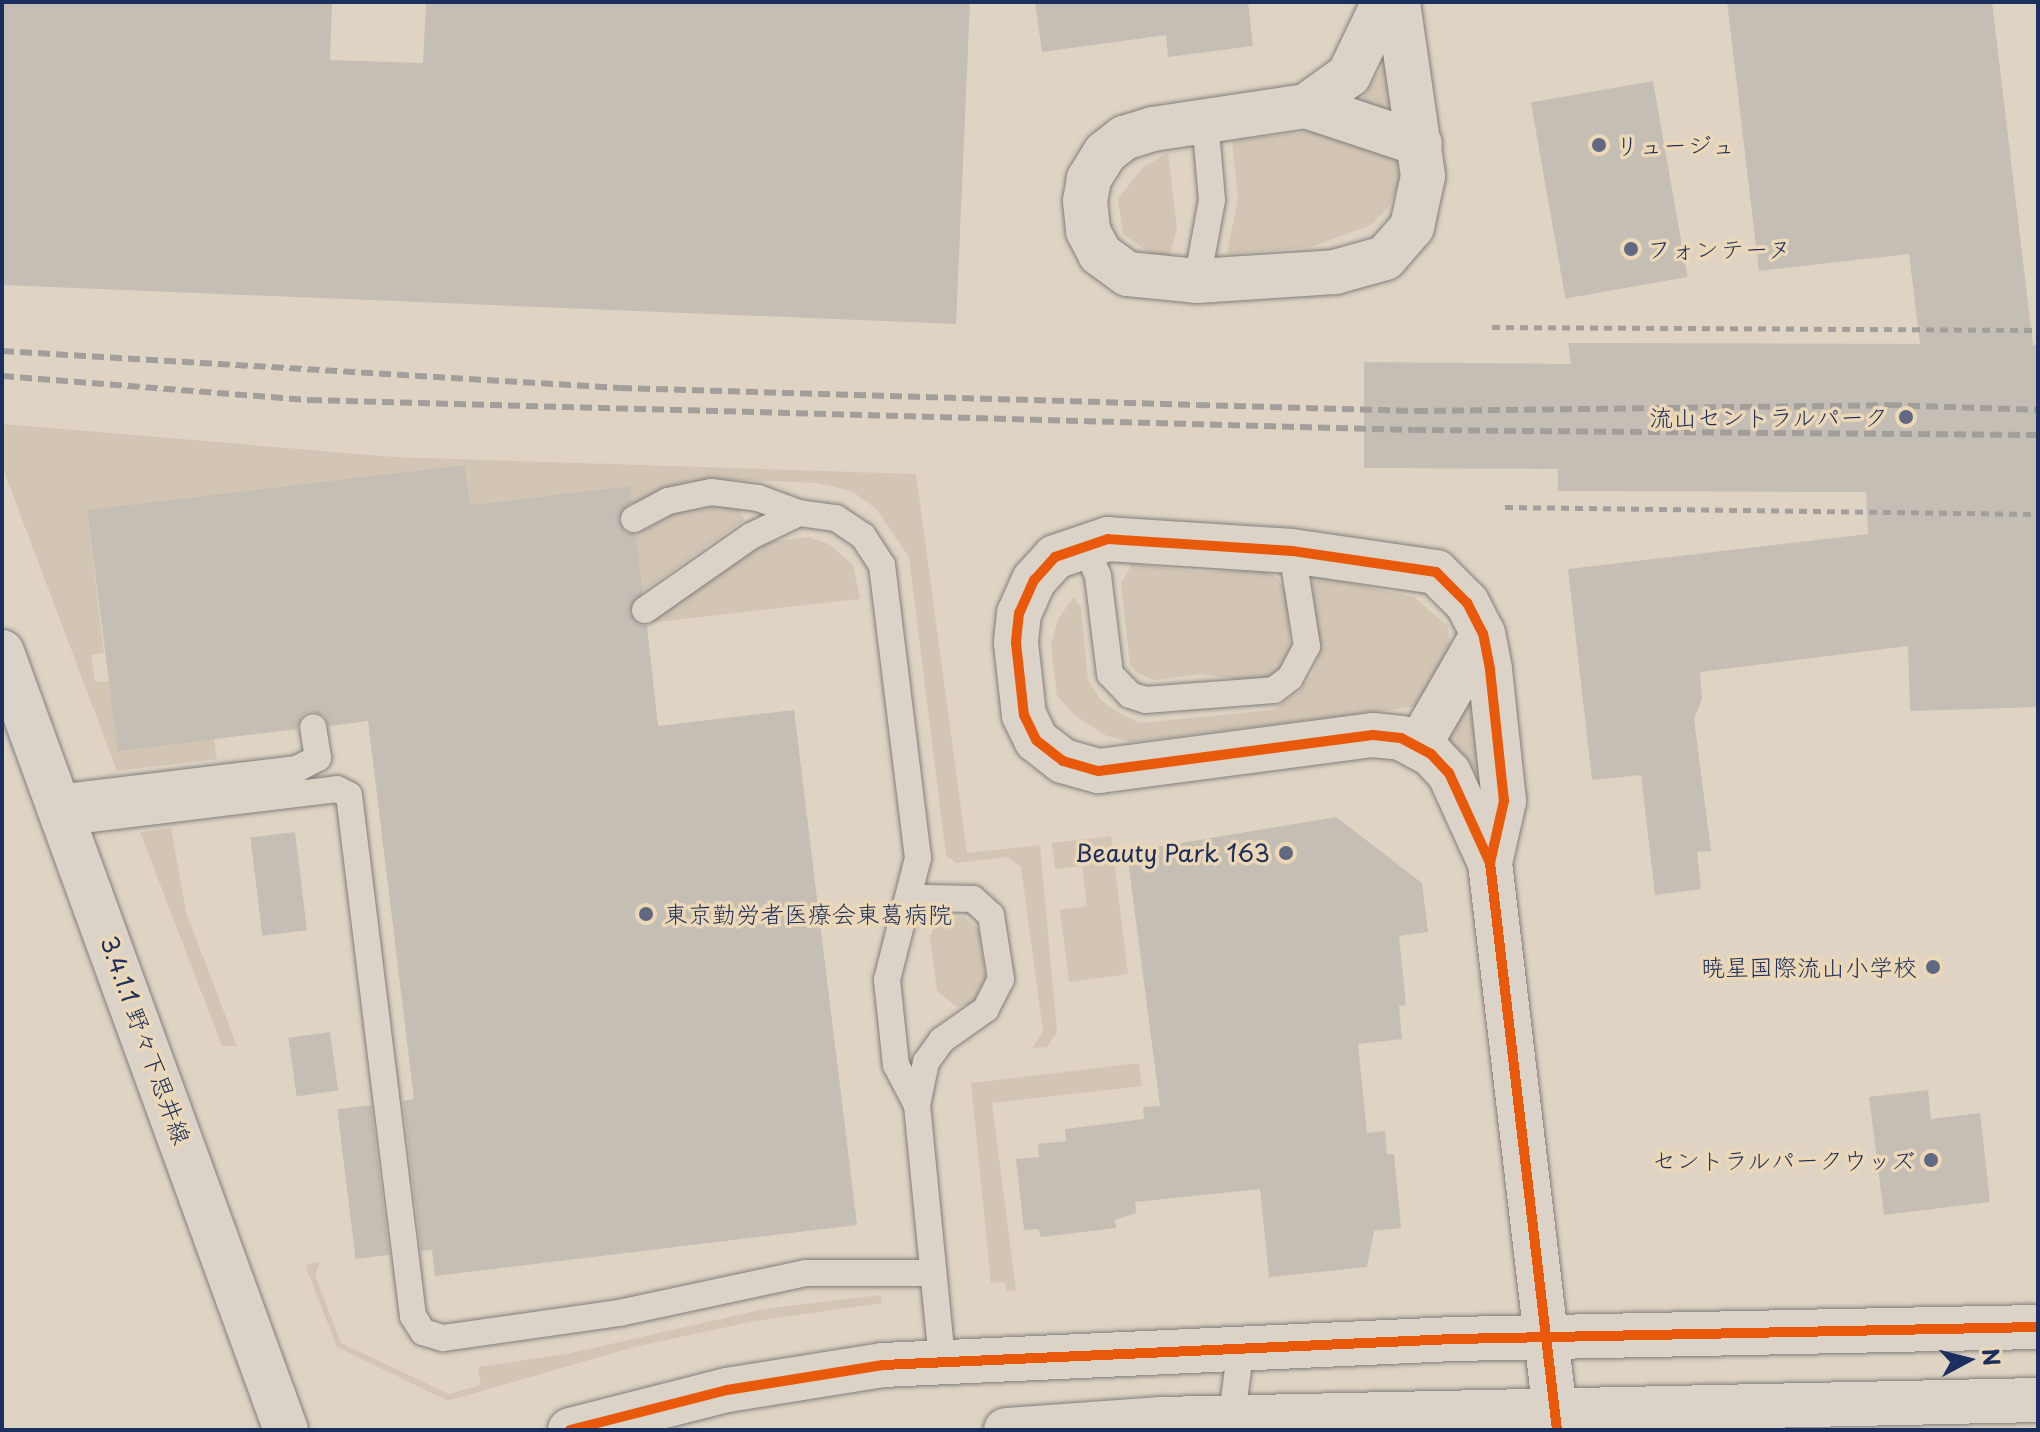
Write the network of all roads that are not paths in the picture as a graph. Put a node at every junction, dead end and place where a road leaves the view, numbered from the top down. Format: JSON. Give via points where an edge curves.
{"nodes":[{"id":1,"x":1384,"y":2,"type":"edge"},
{"id":2,"x":1398,"y":2,"type":"edge"},
{"id":3,"x":1306,"y":106,"type":"junction"},
{"id":4,"x":1205,"y":120,"type":"junction"},
{"id":5,"x":1420,"y":144,"type":"junction"},
{"id":6,"x":1197,"y":281,"type":"junction"},
{"id":7,"x":799,"y":513,"type":"junction"},
{"id":8,"x":634,"y":519,"type":"dead end"},
{"id":9,"x":1084,"y":544,"type":"junction"},
{"id":10,"x":1292,"y":551,"type":"junction"},
{"id":11,"x":645,"y":610,"type":"dead end"},
{"id":12,"x":1483,"y":634,"type":"junction"},
{"id":13,"x":2,"y":652,"type":"edge"},
{"id":14,"x":313,"y":727,"type":"dead end"},
{"id":15,"x":1418,"y":747,"type":"junction"},
{"id":16,"x":62,"y":810,"type":"junction"},
{"id":17,"x":1490,"y":863,"type":"junction"},
{"id":18,"x":904,"y":912,"type":"junction"},
{"id":19,"x":917,"y":1105,"type":"junction"},
{"id":20,"x":933,"y":1273,"type":"junction"},
{"id":21,"x":2038,"y":1327,"type":"edge"},
{"id":22,"x":1547,"y":1339,"type":"junction"},
{"id":23,"x":1241,"y":1347,"type":"junction"},
{"id":24,"x":942,"y":1361,"type":"junction"},
{"id":25,"x":2038,"y":1400,"type":"edge"},
{"id":26,"x":1556,"y":1422,"type":"edge"},
{"id":27,"x":1231,"y":1424,"type":"edge"},
{"id":28,"x":286,"y":1430,"type":"edge"},
{"id":29,"x":570,"y":1430,"type":"edge"},
{"id":30,"x":1006,"y":1430,"type":"edge"}],
"edges":[{"from":1,"to":3,"type":"street","via":[[1349,75]]},
{"from":2,"to":5,"type":"street"},
{"from":3,"to":4,"type":"street"},
{"from":3,"to":5,"type":"street"},
{"from":4,"to":6,"type":"lane","via":[[1212,200]]},
{"from":4,"to":6,"type":"street","via":[[1124,138],[1105,153],[1089,179],[1085,201],[1088,231],[1100,254],[1128,274]]},
{"from":5,"to":6,"type":"street","via":[[1423,176],[1412,227],[1385,258],[1356,269]]},
{"from":7,"to":8,"type":"lane","via":[[758,498],[711,492],[668,501]]},
{"from":7,"to":11,"type":"lane","via":[[751,536]]},
{"from":7,"to":18,"type":"lane","via":[[836,518],[863,536],[882,565],[918,858]]},
{"from":9,"to":10,"type":"street","via":[[1108,539]]},
{"from":9,"to":10,"type":"lane","via":[[1098,576],[1110,674],[1130,695],[1145,700],[1274,690],[1290,678],[1307,646]]},
{"from":9,"to":15,"type":"street","via":[[1055,557],[1034,580],[1019,613],[1016,643],[1024,715],[1036,740],[1063,761],[1099,771],[1373,735],[1401,738]]},
{"from":10,"to":12,"type":"street","via":[[1436,572],[1467,603]]},
{"from":12,"to":15,"type":"street"},
{"from":12,"to":17,"type":"street","via":[[1504,801]]},
{"from":13,"to":16,"type":"street","name":"3.4.1.1 野々下思井線"},
{"from":14,"to":16,"type":"lane","via":[[318,758],[297,769]]},
{"from":15,"to":17,"type":"street","via":[[1449,773]]},
{"from":16,"to":20,"type":"lane","via":[[337,789],[349,795],[413,1316],[423,1332],[443,1338],[619,1313],[806,1273]]},
{"from":16,"to":28,"type":"street","name":"3.4.1.1 野々下思井線"},
{"from":17,"to":22,"type":"street"},
{"from":18,"to":19,"type":"lane","via":[[887,980],[896,1065]]},
{"from":18,"to":19,"type":"lane","via":[[926,898],[973,899],[991,915],[1001,979],[986,1009],[942,1040],[926,1062]]},
{"from":19,"to":20,"type":"lane"},
{"from":20,"to":24,"type":"lane"},
{"from":21,"to":22,"type":"street"},
{"from":22,"to":23,"type":"street"},
{"from":22,"to":26,"type":"street"},
{"from":23,"to":24,"type":"street"},
{"from":23,"to":27,"type":"lane"},
{"from":24,"to":29,"type":"street","via":[[727,1390]]},
{"from":25,"to":26,"type":"street"},
{"from":26,"to":27,"type":"street"},
{"from":27,"to":30,"type":"street"}]}
